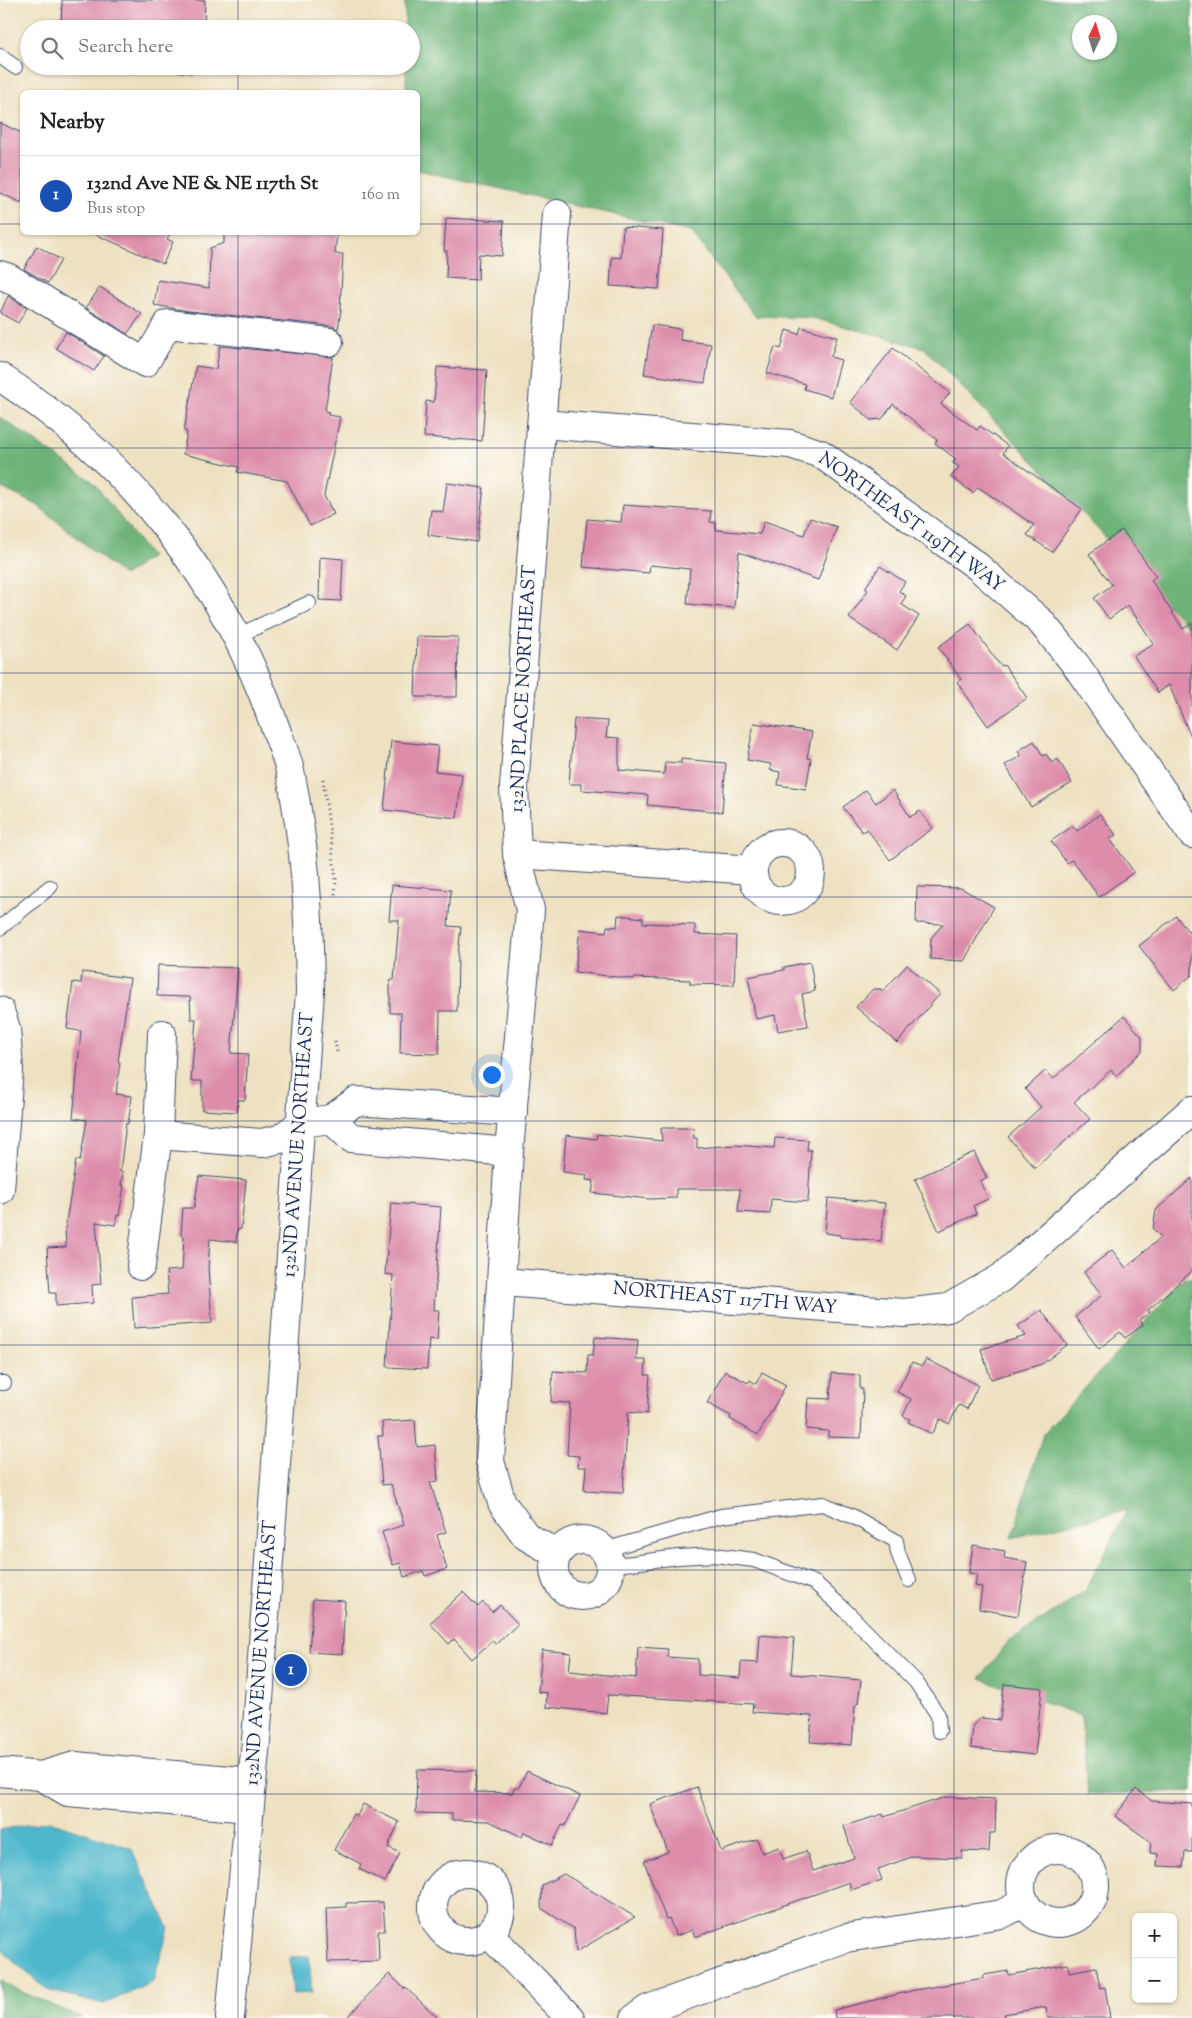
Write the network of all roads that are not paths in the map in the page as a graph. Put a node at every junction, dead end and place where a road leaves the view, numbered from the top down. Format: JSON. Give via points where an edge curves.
{"nodes":[{"id":1,"x":0,"y":56,"type":"edge"},
{"id":2,"x":14,"y":67,"type":"dead end"},
{"id":3,"x":557,"y":214,"type":"dead end"},
{"id":4,"x":0,"y":275,"type":"edge"},
{"id":5,"x":329,"y":342,"type":"dead end"},
{"id":6,"x":0,"y":377,"type":"edge"},
{"id":7,"x":542,"y":424,"type":"junction"},
{"id":8,"x":308,"y":603,"type":"dead end"},
{"id":9,"x":237,"y":636,"type":"junction"},
{"id":10,"x":1192,"y":834,"type":"edge"},
{"id":11,"x":517,"y":854,"type":"junction"},
{"id":12,"x":753,"y":870,"type":"dead end"},
{"id":13,"x":50,"y":887,"type":"dead end"},
{"id":14,"x":0,"y":928,"type":"edge"},
{"id":15,"x":0,"y":1011,"type":"edge"},
{"id":16,"x":162,"y":1034,"type":"dead end"},
{"id":17,"x":1192,"y":1110,"type":"edge"},
{"id":18,"x":513,"y":1112,"type":"junction"},
{"id":19,"x":331,"y":1119,"type":"junction"},
{"id":20,"x":301,"y":1123,"type":"junction"},
{"id":21,"x":158,"y":1135,"type":"junction"},
{"id":22,"x":509,"y":1152,"type":"junction"},
{"id":23,"x":0,"y":1177,"type":"edge"},
{"id":24,"x":141,"y":1266,"type":"dead end"},
{"id":25,"x":502,"y":1282,"type":"junction"},
{"id":26,"x":557,"y":1554,"type":"junction"},
{"id":27,"x":606,"y":1558,"type":"junction"},
{"id":28,"x":909,"y":1580,"type":"dead end"},
{"id":29,"x":940,"y":1731,"type":"dead end"},
{"id":30,"x":19,"y":1771,"type":"edge"},
{"id":31,"x":0,"y":1786,"type":"edge"},
{"id":32,"x":251,"y":1795,"type":"junction"},
{"id":33,"x":1025,"y":1902,"type":"dead end"},
{"id":34,"x":489,"y":1934,"type":"dead end"},
{"id":35,"x":230,"y":2018,"type":"edge"},
{"id":36,"x":570,"y":2018,"type":"edge"},
{"id":37,"x":635,"y":2018,"type":"edge"}],
"edges":[{"from":1,"to":2,"type":"lane"},
{"from":3,"to":7,"type":"street","name":"132ND PLACE NORTHEAST"},
{"from":4,"to":5,"type":"street","via":[[145,363],[168,324]]},
{"from":6,"to":9,"type":"street","name":"132ND AVENUE NORTHEAST","via":[[92,446],[140,495],[194,564]]},
{"from":7,"to":10,"type":"street","name":"NORTHEAST 119TH WAY","via":[[790,444],[821,454],[977,566],[1041,622],[1076,665]]},
{"from":7,"to":11,"type":"street","name":"132ND PLACE NORTHEAST","via":[[514,786]]},
{"from":8,"to":9,"type":"lane"},
{"from":9,"to":20,"type":"street","name":"132ND AVENUE NORTHEAST","via":[[264,694],[289,766],[303,846],[309,916],[310,992]]},
{"from":11,"to":12,"type":"street"},
{"from":11,"to":18,"type":"street","name":"132ND PLACE NORTHEAST","via":[[530,910]]},
{"from":13,"to":14,"type":"lane"},
{"from":15,"to":23,"type":"street","via":[[6,1029],[9,1069]]},
{"from":16,"to":21,"type":"street"},
{"from":17,"to":25,"type":"street","name":"NORTHEAST 117TH WAY","via":[[1001,1278],[948,1308],[904,1314]]},
{"from":18,"to":19,"type":"street","via":[[356,1101]]},
{"from":18,"to":22,"type":"street","name":"132ND PLACE NORTHEAST"},
{"from":19,"to":20,"type":"street"},
{"from":19,"to":22,"type":"street","via":[[351,1138]]},
{"from":20,"to":21,"type":"street","via":[[280,1138],[262,1143]]},
{"from":20,"to":32,"type":"street","name":"132ND AVENUE NORTHEAST"},
{"from":21,"to":24,"type":"street"},
{"from":22,"to":25,"type":"street","name":"132ND PLACE NORTHEAST"},
{"from":25,"to":26,"type":"street","name":"132ND PLACE NORTHEAST","via":[[490,1461],[507,1510],[526,1536]]},
{"from":26,"to":27,"type":"street","via":[[574,1541],[585,1540],[595,1544]]},
{"from":26,"to":27,"type":"street","via":[[554,1576],[568,1592],[578,1596],[590,1595],[606,1582],[610,1571]]},
{"from":27,"to":28,"type":"lane","via":[[721,1516],[823,1504],[896,1540]]},
{"from":27,"to":29,"type":"lane","via":[[714,1555],[754,1560],[815,1583],[916,1682],[938,1715]]},
{"from":30,"to":31,"type":"lane"},
{"from":30,"to":32,"type":"street","via":[[75,1766]]},
{"from":32,"to":35,"type":"street","name":"132ND AVENUE NORTHEAST"},
{"from":33,"to":37,"type":"street","via":[[1002,1914],[846,1938],[648,2009]]},
{"from":34,"to":36,"type":"street"}]}
